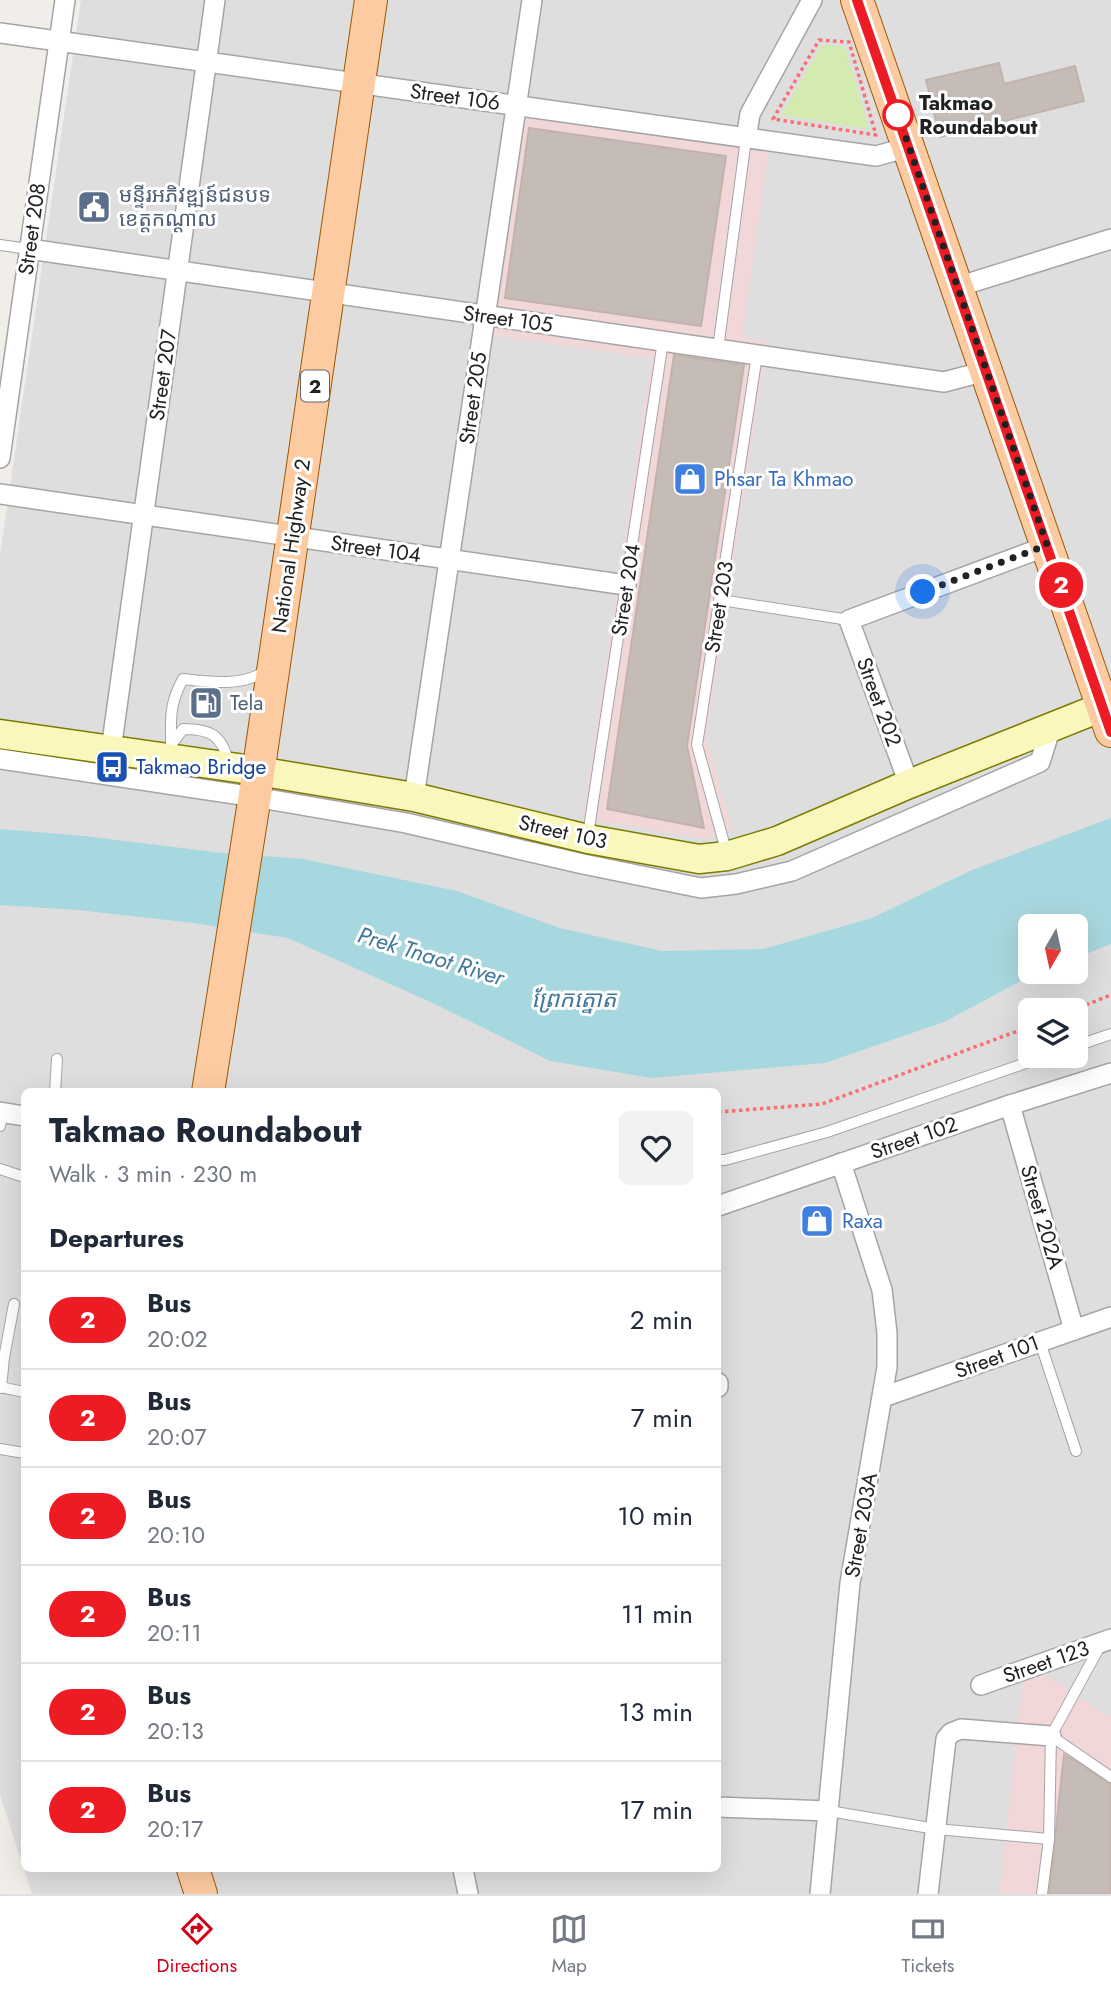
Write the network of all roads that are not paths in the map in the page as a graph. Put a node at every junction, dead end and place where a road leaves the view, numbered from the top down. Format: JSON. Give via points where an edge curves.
{"nodes":[{"id":1,"x":65,"y":0,"type":"edge"},
{"id":2,"x":215,"y":0,"type":"edge"},
{"id":3,"x":371,"y":0,"type":"edge"},
{"id":4,"x":532,"y":0,"type":"edge"},
{"id":5,"x":812,"y":0,"type":"edge"},
{"id":6,"x":857,"y":0,"type":"edge"},
{"id":7,"x":0,"y":33,"type":"edge"},
{"id":8,"x":59,"y":42,"type":"junction"},
{"id":9,"x":206,"y":62,"type":"junction"},
{"id":10,"x":359,"y":84,"type":"junction"},
{"id":11,"x":516,"y":106,"type":"junction"},
{"id":12,"x":746,"y":139,"type":"junction"},
{"id":13,"x":909,"y":147,"type":"junction"},
{"id":14,"x":1111,"y":239,"type":"edge"},
{"id":15,"x":0,"y":245,"type":"edge"},
{"id":16,"x":29,"y":249,"type":"junction"},
{"id":17,"x":177,"y":271,"type":"junction"},
{"id":18,"x":957,"y":287,"type":"junction"},
{"id":19,"x":328,"y":293,"type":"junction"},
{"id":20,"x":485,"y":316,"type":"junction"},
{"id":21,"x":663,"y":341,"type":"junction"},
{"id":22,"x":718,"y":349,"type":"junction"},
{"id":23,"x":757,"y":355,"type":"junction"},
{"id":24,"x":986,"y":371,"type":"junction"},
{"id":25,"x":0,"y":458,"type":"edge"},
{"id":26,"x":0,"y":494,"type":"edge"},
{"id":27,"x":144,"y":515,"type":"junction"},
{"id":28,"x":292,"y":537,"type":"junction"},
{"id":29,"x":1047,"y":545,"type":"junction"},
{"id":30,"x":449,"y":559,"type":"junction"},
{"id":31,"x":626,"y":585,"type":"junction"},
{"id":32,"x":721,"y":600,"type":"junction"},
{"id":33,"x":849,"y":620,"type":"junction"},
{"id":34,"x":274,"y":663,"type":"junction"},
{"id":35,"x":1108,"y":714,"type":"edge"},
{"id":36,"x":1051,"y":727,"type":"junction"},
{"id":37,"x":0,"y":734,"type":"edge"},
{"id":38,"x":111,"y":750,"type":"junction"},
{"id":39,"x":168,"y":752,"type":"junction"},
{"id":40,"x":0,"y":759,"type":"edge"},
{"id":41,"x":909,"y":785,"type":"junction"},
{"id":42,"x":249,"y":786,"type":"junction"},
{"id":43,"x":414,"y":797,"type":"junction"},
{"id":44,"x":588,"y":839,"type":"junction"},
{"id":45,"x":727,"y":856,"type":"junction"},
{"id":46,"x":1111,"y":1034,"type":"edge"},
{"id":47,"x":1088,"y":1042,"type":"edge"},
{"id":48,"x":57,"y":1059,"type":"dead end"},
{"id":49,"x":1018,"y":1066,"type":"edge"},
{"id":50,"x":1111,"y":1073,"type":"edge"},
{"id":51,"x":55,"y":1088,"type":"edge"},
{"id":52,"x":209,"y":1088,"type":"edge"},
{"id":53,"x":1010,"y":1105,"type":"junction"},
{"id":54,"x":21,"y":1116,"type":"edge"},
{"id":55,"x":1,"y":1117,"type":"edge"},
{"id":56,"x":721,"y":1160,"type":"edge"},
{"id":57,"x":841,"y":1163,"type":"junction"},
{"id":58,"x":0,"y":1169,"type":"edge"},
{"id":59,"x":21,"y":1176,"type":"edge"},
{"id":60,"x":721,"y":1205,"type":"edge"},
{"id":61,"x":14,"y":1304,"type":"dead end"},
{"id":62,"x":1111,"y":1317,"type":"edge"},
{"id":63,"x":1074,"y":1330,"type":"junction"},
{"id":64,"x":1040,"y":1342,"type":"junction"},
{"id":65,"x":1,"y":1387,"type":"edge"},
{"id":66,"x":21,"y":1391,"type":"edge"},
{"id":67,"x":883,"y":1396,"type":"junction"},
{"id":68,"x":0,"y":1449,"type":"edge"},
{"id":69,"x":1076,"y":1451,"type":"dead end"},
{"id":70,"x":21,"y":1452,"type":"edge"},
{"id":71,"x":1108,"y":1643,"type":"edge"},
{"id":72,"x":981,"y":1685,"type":"dead end"},
{"id":73,"x":1051,"y":1736,"type":"junction"},
{"id":74,"x":1111,"y":1777,"type":"edge"},
{"id":75,"x":721,"y":1807,"type":"edge"},
{"id":76,"x":828,"y":1811,"type":"junction"},
{"id":77,"x":936,"y":1829,"type":"junction"},
{"id":78,"x":1049,"y":1839,"type":"junction"},
{"id":79,"x":194,"y":1872,"type":"edge"},
{"id":80,"x":464,"y":1872,"type":"edge"},
{"id":81,"x":201,"y":1894,"type":"edge"},
{"id":82,"x":468,"y":1894,"type":"edge"},
{"id":83,"x":820,"y":1894,"type":"edge"},
{"id":84,"x":928,"y":1894,"type":"edge"},
{"id":85,"x":1042,"y":1894,"type":"edge"}],
"edges":[{"from":1,"to":8,"type":"street","name":"Street 208"},
{"from":2,"to":9,"type":"street","name":"Street 207"},
{"from":3,"to":10,"type":"main road","name":"National Highway 2","number":"2"},
{"from":4,"to":11,"type":"street","name":"Street 205"},
{"from":5,"to":12,"type":"street","via":[[750,114]]},
{"from":6,"to":13,"type":"main road"},
{"from":7,"to":8,"type":"street","name":"Street 106"},
{"from":8,"to":9,"type":"street","name":"Street 106"},
{"from":8,"to":16,"type":"street","name":"Street 208"},
{"from":9,"to":10,"type":"street","name":"Street 106"},
{"from":9,"to":17,"type":"street","name":"Street 207"},
{"from":10,"to":11,"type":"street","name":"Street 106"},
{"from":10,"to":19,"type":"main road","name":"National Highway 2","number":"2"},
{"from":11,"to":12,"type":"street","name":"Street 106"},
{"from":11,"to":20,"type":"street","name":"Street 205"},
{"from":12,"to":13,"type":"street","name":"Street 106","via":[[876,156]]},
{"from":12,"to":22,"type":"lane"},
{"from":13,"to":18,"type":"main road"},
{"from":14,"to":18,"type":"street"},
{"from":15,"to":16,"type":"lane"},
{"from":16,"to":17,"type":"street","name":"Street 105"},
{"from":16,"to":25,"type":"street","name":"Street 208"},
{"from":17,"to":19,"type":"street","name":"Street 105"},
{"from":17,"to":27,"type":"street","name":"Street 207"},
{"from":18,"to":24,"type":"main road"},
{"from":19,"to":20,"type":"street","name":"Street 105"},
{"from":19,"to":28,"type":"main road","name":"National Highway 2","number":"2"},
{"from":20,"to":21,"type":"street","name":"Street 105"},
{"from":20,"to":30,"type":"street","name":"Street 205"},
{"from":21,"to":22,"type":"street","name":"Street 105"},
{"from":21,"to":31,"type":"lane","name":"Street 204"},
{"from":22,"to":23,"type":"street","name":"Street 105"},
{"from":23,"to":24,"type":"street","name":"Street 105","via":[[944,382]]},
{"from":23,"to":32,"type":"lane","name":"Street 203"},
{"from":24,"to":29,"type":"main road"},
{"from":26,"to":27,"type":"street","name":"Street 104"},
{"from":27,"to":28,"type":"street","name":"Street 104"},
{"from":27,"to":38,"type":"street","name":"Street 207"},
{"from":28,"to":30,"type":"street","name":"Street 104"},
{"from":28,"to":34,"type":"main road","name":"National Highway 2","number":"2"},
{"from":29,"to":33,"type":"street"},
{"from":29,"to":35,"type":"main road"},
{"from":30,"to":31,"type":"street","name":"Street 104"},
{"from":30,"to":43,"type":"street","name":"Street 205"},
{"from":31,"to":44,"type":"lane","name":"Street 204"},
{"from":32,"to":33,"type":"lane"},
{"from":32,"to":45,"type":"lane","name":"Street 203","via":[[697,745]]},
{"from":33,"to":41,"type":"street","name":"Street 202"},
{"from":34,"to":39,"type":"lane","via":[[259,675],[227,683],[183,679],[173,695]]},
{"from":34,"to":42,"type":"main road","name":"National Highway 2","number":"2"},
{"from":35,"to":36,"type":"street","name":"Street 103"},
{"from":36,"to":41,"type":"street","name":"Street 103"},
{"from":36,"to":42,"type":"street","via":[[1040,762],[792,871],[701,888]]},
{"from":37,"to":38,"type":"street","name":"Street 103"},
{"from":38,"to":39,"type":"street","name":"Street 103"},
{"from":39,"to":42,"type":"street","name":"Street 103"},
{"from":40,"to":42,"type":"street"},
{"from":41,"to":45,"type":"street","name":"Street 103","via":[[789,836]]},
{"from":42,"to":43,"type":"street","name":"Street 103"},
{"from":42,"to":52,"type":"main road","name":"National Highway 2","number":"2"},
{"from":43,"to":44,"type":"street","name":"Street 103"},
{"from":44,"to":45,"type":"street","name":"Street 103","via":[[699,859]]},
{"from":46,"to":47,"type":"lane"},
{"from":48,"to":51,"type":"lane"},
{"from":49,"to":56,"type":"lane","via":[[827,1132]]},
{"from":50,"to":53,"type":"street","name":"Street 102"},
{"from":53,"to":57,"type":"street","name":"Street 102"},
{"from":53,"to":63,"type":"street","name":"Street 202A"},
{"from":54,"to":55,"type":"street"},
{"from":57,"to":60,"type":"street","name":"Street 102"},
{"from":57,"to":67,"type":"street","name":"Street 203A","via":[[883,1290],[887,1367]]},
{"from":58,"to":59,"type":"lane"},
{"from":61,"to":65,"type":"lane"},
{"from":62,"to":63,"type":"street","name":"Street 101"},
{"from":63,"to":64,"type":"street","name":"Street 101"},
{"from":64,"to":67,"type":"street","name":"Street 101"},
{"from":64,"to":69,"type":"lane"},
{"from":65,"to":66,"type":"lane"},
{"from":67,"to":76,"type":"street","name":"Street 203A","via":[[850,1583]]},
{"from":68,"to":70,"type":"lane"},
{"from":71,"to":72,"type":"street","name":"Street 123"},
{"from":71,"to":73,"type":"lane"},
{"from":73,"to":74,"type":"lane"},
{"from":73,"to":77,"type":"street","via":[[961,1728],[951,1733],[946,1739]]},
{"from":73,"to":78,"type":"lane"},
{"from":75,"to":76,"type":"street"},
{"from":76,"to":77,"type":"lane"},
{"from":76,"to":83,"type":"street","name":"Street 203A"},
{"from":77,"to":78,"type":"lane"},
{"from":77,"to":84,"type":"street"},
{"from":78,"to":85,"type":"lane"},
{"from":79,"to":81,"type":"main road"},
{"from":80,"to":82,"type":"street"}]}
